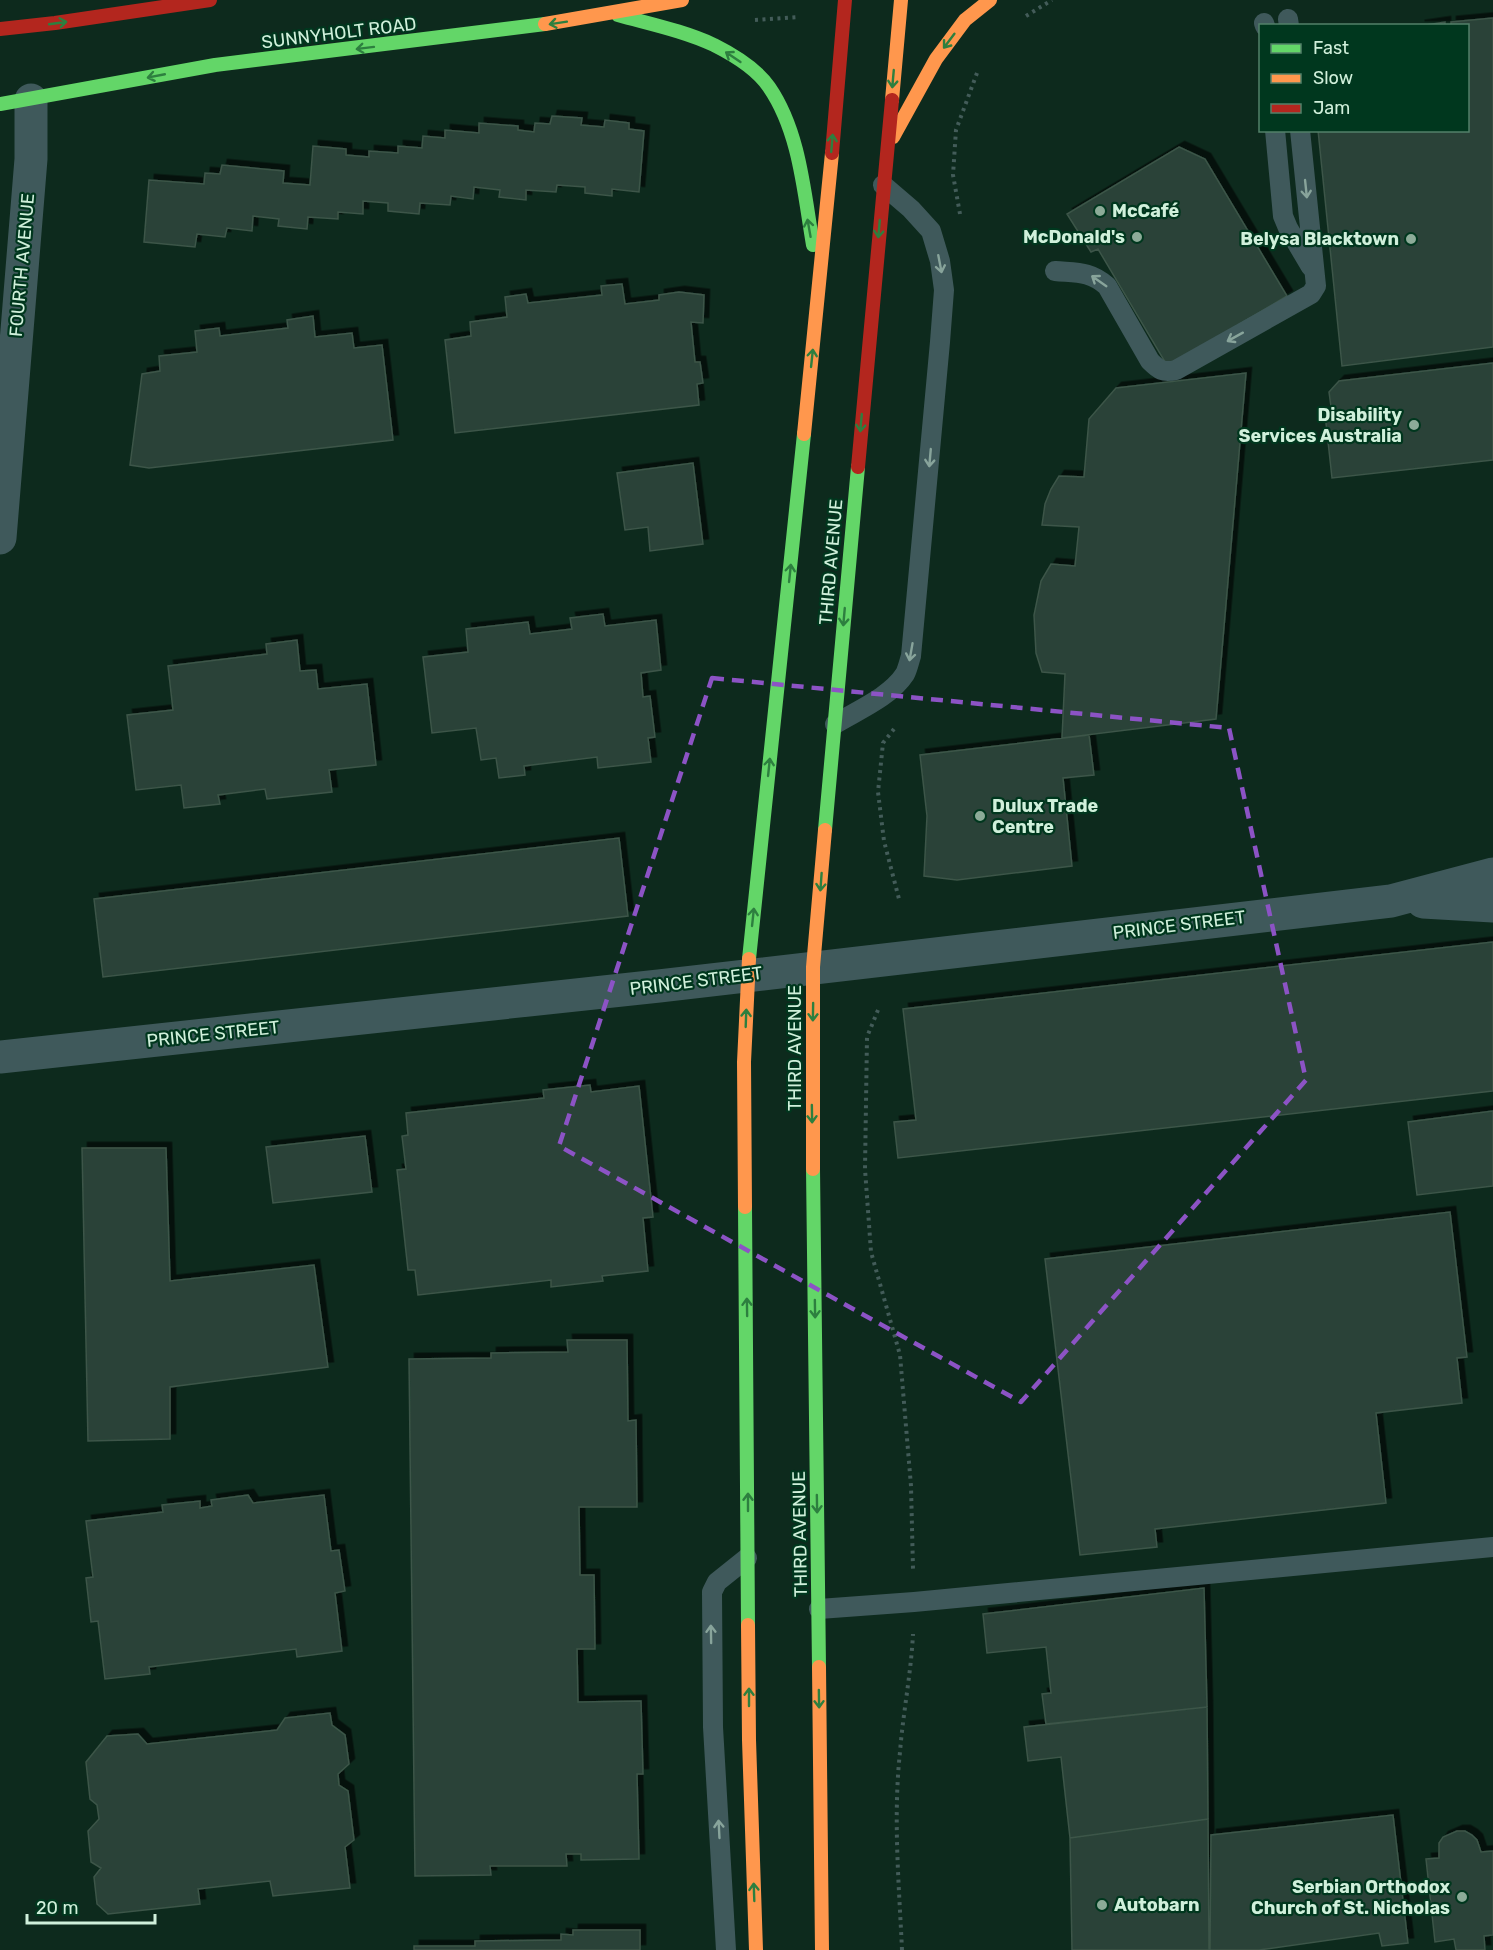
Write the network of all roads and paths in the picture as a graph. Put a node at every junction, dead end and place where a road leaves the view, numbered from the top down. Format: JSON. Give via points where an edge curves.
{"nodes":[{"id":1,"x":210,"y":0,"type":"edge"},
{"id":2,"x":682,"y":0,"type":"edge"},
{"id":3,"x":845,"y":0,"type":"edge"},
{"id":4,"x":901,"y":0,"type":"edge"},
{"id":5,"x":990,"y":0,"type":"edge"},
{"id":6,"x":616,"y":14,"type":"junction"},
{"id":7,"x":798,"y":17,"type":"dead end"},
{"id":8,"x":755,"y":20,"type":"dead end"},
{"id":9,"x":0,"y":29,"type":"edge"},
{"id":10,"x":15,"y":102,"type":"edge"},
{"id":11,"x":1275,"y":132,"type":"edge"},
{"id":12,"x":1300,"y":132,"type":"edge"},
{"id":13,"x":886,"y":150,"type":"junction"},
{"id":14,"x":883,"y":186,"type":"junction"},
{"id":15,"x":1055,"y":271,"type":"dead end"},
{"id":16,"x":1315,"y":273,"type":"junction"},
{"id":17,"x":820,"y":285,"type":"junction"},
{"id":18,"x":0,"y":538,"type":"edge"},
{"id":19,"x":835,"y":724,"type":"junction"},
{"id":20,"x":1493,"y":874,"type":"edge"},
{"id":21,"x":1391,"y":901,"type":"junction"},
{"id":22,"x":1493,"y":906,"type":"edge"},
{"id":23,"x":813,"y":968,"type":"junction"},
{"id":24,"x":747,"y":975,"type":"junction"},
{"id":25,"x":878,"y":1010,"type":"dead end"},
{"id":26,"x":0,"y":1057,"type":"edge"},
{"id":27,"x":1493,"y":1547,"type":"edge"},
{"id":28,"x":747,"y":1558,"type":"junction"},
{"id":29,"x":914,"y":1602,"type":"junction"},
{"id":30,"x":819,"y":1609,"type":"junction"},
{"id":31,"x":726,"y":1950,"type":"edge"},
{"id":32,"x":756,"y":1950,"type":"edge"},
{"id":33,"x":822,"y":1950,"type":"edge"},
{"id":34,"x":902,"y":1950,"type":"edge"}],
"edges":[{"from":9,"to":1,"type":"main road","one_way":true},
{"from":2,"to":6,"type":"main road","name":"SUNNYHOLT ROAD"},
{"from":17,"to":3,"type":"main road","one_way":true},
{"from":4,"to":13,"type":"main road","name":"THIRD AVENUE","one_way":true},
{"from":5,"to":13,"type":"main road","name":"THIRD AVENUE","one_way":true,"via":[[964,20],[936,59]]},
{"from":6,"to":10,"type":"main road","name":"SUNNYHOLT ROAD","one_way":true,"via":[[214,66]]},
{"from":17,"to":6,"type":"main road","one_way":true,"via":[[786,118],[769,87],[758,74],[718,48]]},
{"from":7,"to":8,"type":"path"},
{"from":10,"to":18,"type":"street","name":"FOURTH AVENUE","via":[[31,159]]},
{"from":11,"to":16,"type":"lane","via":[[1283,216]]},
{"from":12,"to":16,"type":"lane","one_way":true},
{"from":13,"to":14,"type":"main road","name":"THIRD AVENUE"},
{"from":14,"to":19,"type":"main road","name":"THIRD AVENUE","one_way":true},
{"from":14,"to":19,"type":"lane","one_way":true,"via":[[931,231],[944,290],[940,342],[911,656],[898,682]]},
{"from":16,"to":15,"type":"lane","one_way":true,"via":[[1316,286],[1311,294],[1166,373],[1150,361],[1107,286],[1086,273]]},
{"from":24,"to":17,"type":"main road","one_way":true},
{"from":19,"to":23,"type":"main road","name":"THIRD AVENUE","one_way":true},
{"from":20,"to":21,"type":"street","name":"PRINCE STREET"},
{"from":21,"to":22,"type":"street","name":"PRINCE STREET"},
{"from":21,"to":23,"type":"street","name":"PRINCE STREET"},
{"from":23,"to":24,"type":"street","name":"PRINCE STREET"},
{"from":23,"to":30,"type":"main road","name":"THIRD AVENUE","one_way":true},
{"from":24,"to":26,"type":"street","name":"PRINCE STREET"},
{"from":28,"to":24,"type":"main road","one_way":true},
{"from":25,"to":29,"type":"path","via":[[867,1037],[865,1169],[871,1252],[900,1354],[911,1486]]},
{"from":27,"to":29,"type":"lane"},
{"from":31,"to":28,"type":"lane","one_way":true,"via":[[713,1727],[712,1592],[717,1581]]},
{"from":32,"to":28,"type":"main road","one_way":true},
{"from":29,"to":30,"type":"lane"},
{"from":29,"to":34,"type":"path","via":[[896,1820]]},
{"from":30,"to":33,"type":"main road","name":"THIRD AVENUE","one_way":true}]}
